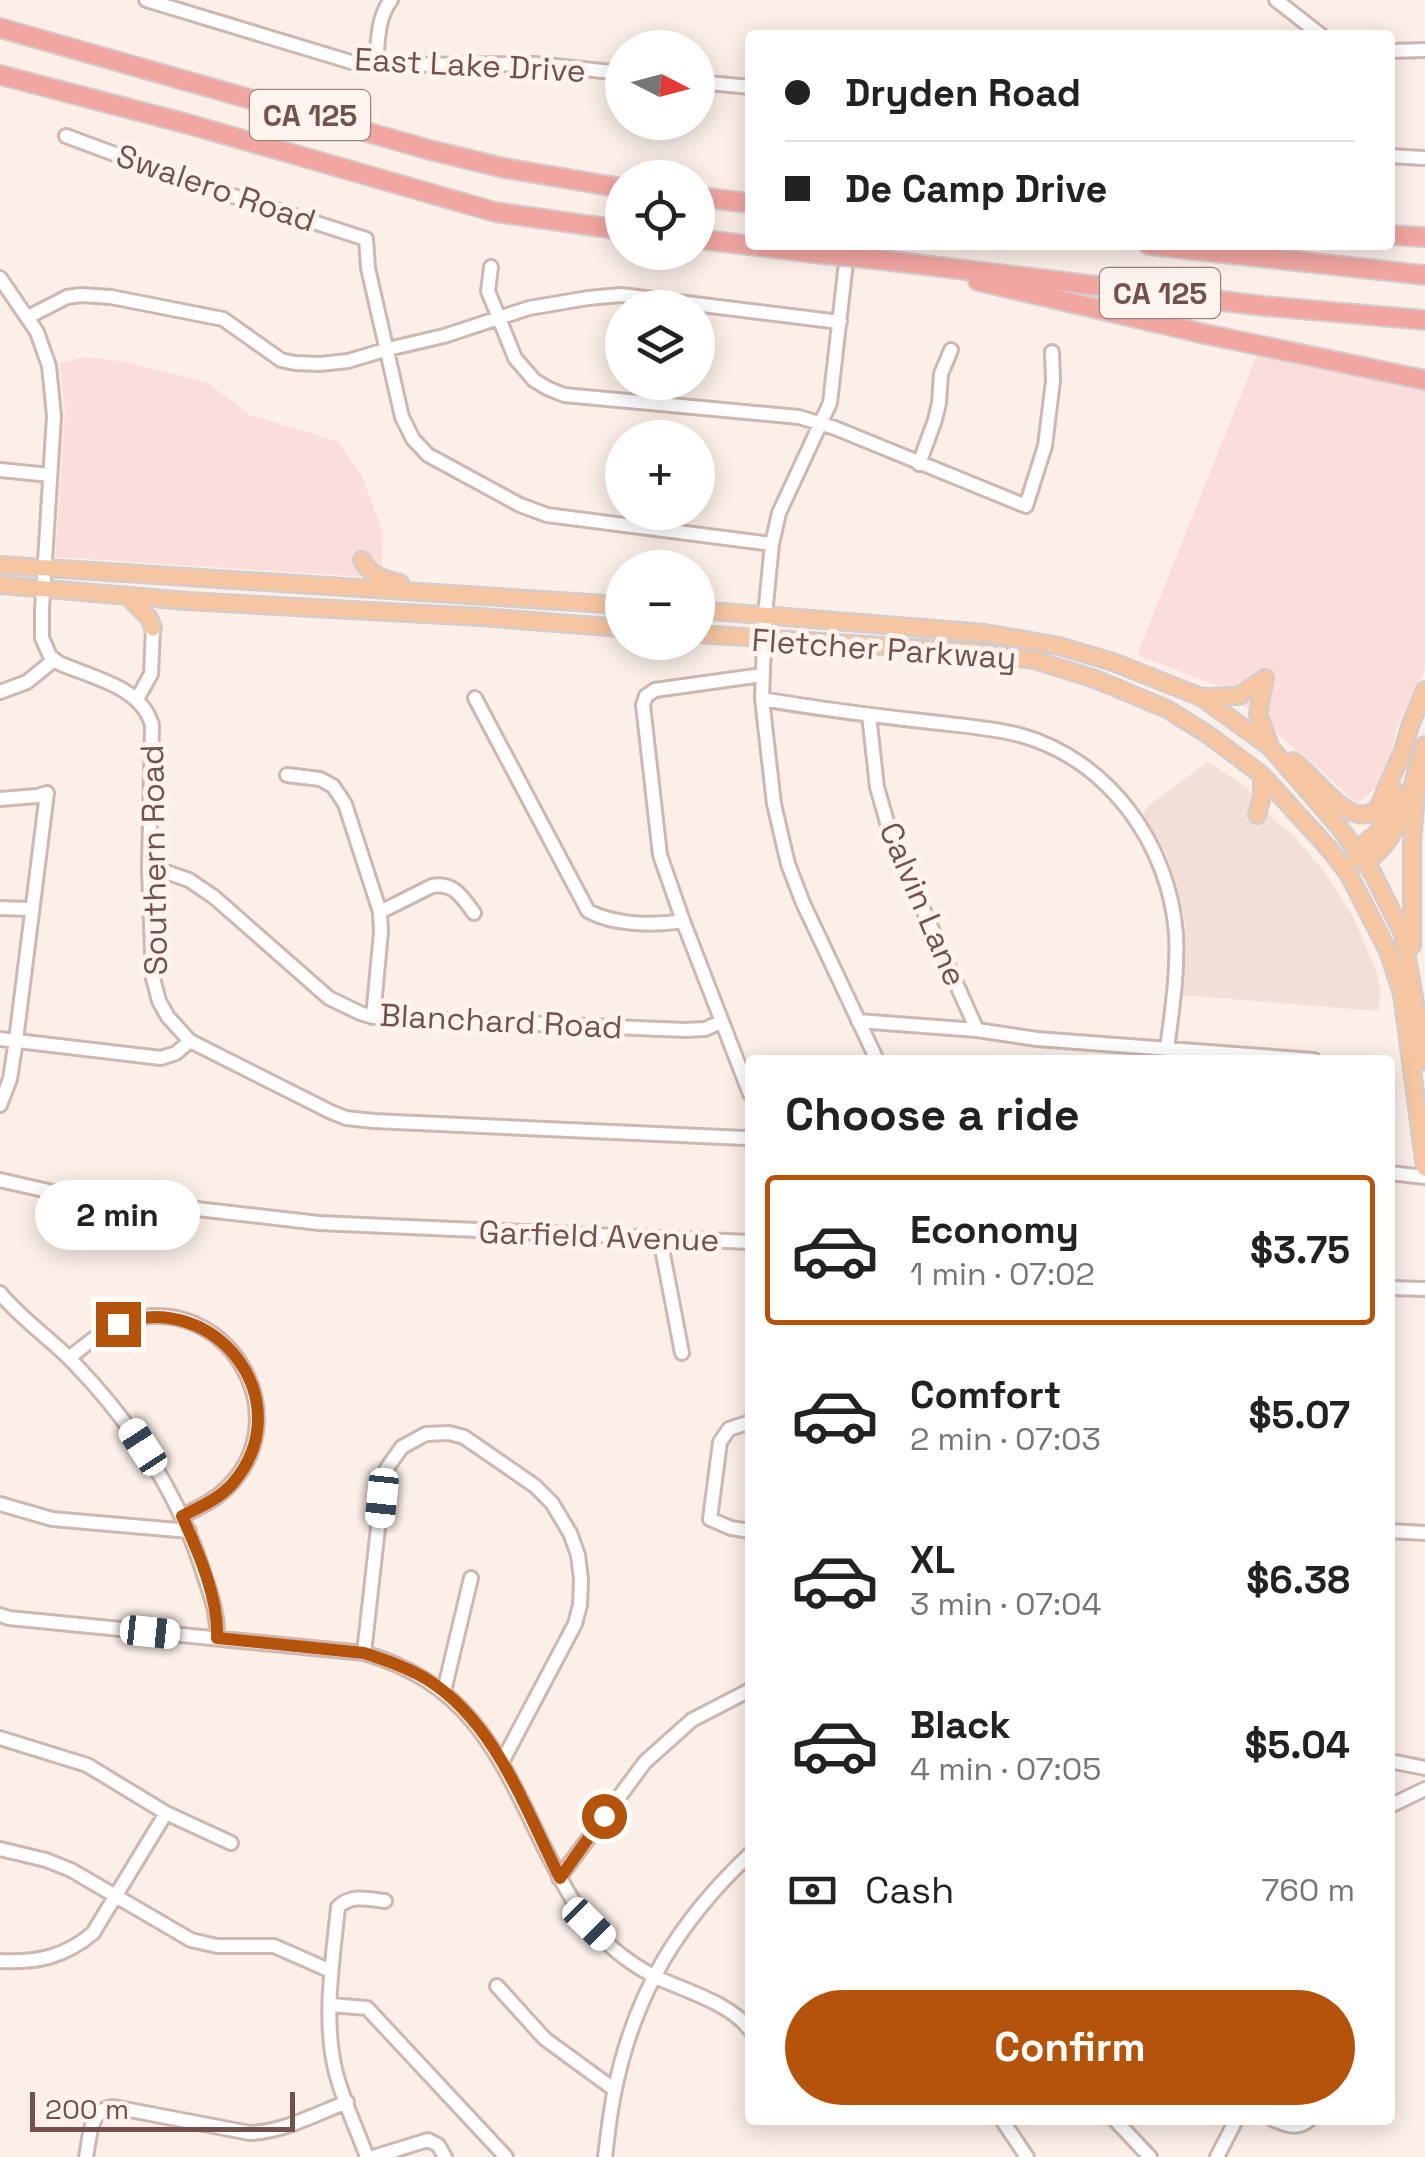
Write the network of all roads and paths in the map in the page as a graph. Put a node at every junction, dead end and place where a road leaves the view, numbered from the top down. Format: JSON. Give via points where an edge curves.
{"nodes":[{"id":1,"x":146,"y":0,"type":"edge"},
{"id":2,"x":391,"y":0,"type":"edge"},
{"id":3,"x":1276,"y":0,"type":"edge"},
{"id":4,"x":0,"y":28,"type":"edge"},
{"id":5,"x":1313,"y":30,"type":"edge"},
{"id":6,"x":1395,"y":50,"type":"edge"},
{"id":7,"x":1425,"y":50,"type":"edge"},
{"id":8,"x":376,"y":65,"type":"junction"},
{"id":9,"x":605,"y":72,"type":"edge"},
{"id":10,"x":0,"y":75,"type":"edge"},
{"id":11,"x":715,"y":84,"type":"edge"},
{"id":12,"x":745,"y":87,"type":"edge"},
{"id":13,"x":66,"y":136,"type":"dead end"},
{"id":14,"x":1395,"y":156,"type":"edge"},
{"id":15,"x":1423,"y":158,"type":"edge"},
{"id":16,"x":605,"y":185,"type":"edge"},
{"id":17,"x":715,"y":199,"type":"edge"},
{"id":18,"x":745,"y":202,"type":"edge"},
{"id":19,"x":605,"y":228,"type":"edge"},
{"id":20,"x":1395,"y":235,"type":"edge"},
{"id":21,"x":1425,"y":237,"type":"edge"},
{"id":22,"x":715,"y":242,"type":"edge"},
{"id":23,"x":745,"y":245,"type":"edge"},
{"id":24,"x":795,"y":250,"type":"edge"},
{"id":25,"x":847,"y":250,"type":"edge"},
{"id":26,"x":1197,"y":250,"type":"edge"},
{"id":27,"x":889,"y":261,"type":"junction"},
{"id":28,"x":492,"y":267,"type":"dead end"},
{"id":29,"x":1425,"y":274,"type":"edge"},
{"id":30,"x":0,"y":278,"type":"edge"},
{"id":31,"x":28,"y":317,"type":"junction"},
{"id":32,"x":497,"y":318,"type":"junction"},
{"id":33,"x":1425,"y":320,"type":"edge"},
{"id":34,"x":840,"y":322,"type":"junction"},
{"id":35,"x":388,"y":349,"type":"junction"},
{"id":36,"x":951,"y":350,"type":"dead end"},
{"id":37,"x":1052,"y":352,"type":"dead end"},
{"id":38,"x":1425,"y":380,"type":"edge"},
{"id":39,"x":821,"y":424,"type":"junction"},
{"id":40,"x":920,"y":464,"type":"junction"},
{"id":41,"x":0,"y":470,"type":"edge"},
{"id":42,"x":50,"y":474,"type":"junction"},
{"id":43,"x":772,"y":544,"type":"junction"},
{"id":44,"x":362,"y":560,"type":"dead end"},
{"id":45,"x":0,"y":565,"type":"edge"},
{"id":46,"x":44,"y":569,"type":"junction"},
{"id":47,"x":0,"y":585,"type":"edge"},
{"id":48,"x":43,"y":590,"type":"junction"},
{"id":49,"x":428,"y":592,"type":"junction"},
{"id":50,"x":127,"y":596,"type":"junction"},
{"id":51,"x":178,"y":600,"type":"junction"},
{"id":52,"x":605,"y":604,"type":"edge"},
{"id":53,"x":715,"y":611,"type":"edge"},
{"id":54,"x":764,"y":615,"type":"junction"},
{"id":55,"x":605,"y":627,"type":"edge"},
{"id":56,"x":152,"y":628,"type":"junction"},
{"id":57,"x":715,"y":636,"type":"edge"},
{"id":58,"x":764,"y":640,"type":"junction"},
{"id":59,"x":54,"y":660,"type":"junction"},
{"id":60,"x":762,"y":675,"type":"junction"},
{"id":61,"x":1425,"y":690,"type":"edge"},
{"id":62,"x":0,"y":692,"type":"edge"},
{"id":63,"x":1201,"y":697,"type":"junction"},
{"id":64,"x":475,"y":698,"type":"dead end"},
{"id":65,"x":762,"y":698,"type":"junction"},
{"id":66,"x":137,"y":699,"type":"junction"},
{"id":67,"x":869,"y":715,"type":"junction"},
{"id":68,"x":1425,"y":745,"type":"edge"},
{"id":69,"x":1270,"y":748,"type":"junction"},
{"id":70,"x":1402,"y":755,"type":"junction"},
{"id":71,"x":1422,"y":763,"type":"edge"},
{"id":72,"x":286,"y":775,"type":"dead end"},
{"id":73,"x":1262,"y":775,"type":"junction"},
{"id":74,"x":0,"y":799,"type":"edge"},
{"id":75,"x":1257,"y":815,"type":"dead end"},
{"id":76,"x":1361,"y":855,"type":"junction"},
{"id":77,"x":1344,"y":866,"type":"junction"},
{"id":78,"x":149,"y":869,"type":"junction"},
{"id":79,"x":0,"y":908,"type":"edge"},
{"id":80,"x":30,"y":909,"type":"junction"},
{"id":81,"x":380,"y":912,"type":"junction"},
{"id":82,"x":474,"y":913,"type":"dead end"},
{"id":83,"x":683,"y":920,"type":"junction"},
{"id":84,"x":1414,"y":990,"type":"junction"},
{"id":85,"x":373,"y":1016,"type":"junction"},
{"id":86,"x":858,"y":1021,"type":"junction"},
{"id":87,"x":721,"y":1022,"type":"junction"},
{"id":88,"x":978,"y":1030,"type":"junction"},
{"id":89,"x":0,"y":1039,"type":"edge"},
{"id":90,"x":16,"y":1040,"type":"junction"},
{"id":91,"x":190,"y":1041,"type":"junction"},
{"id":92,"x":1167,"y":1049,"type":"junction"},
{"id":93,"x":875,"y":1055,"type":"edge"},
{"id":94,"x":1247,"y":1055,"type":"edge"},
{"id":95,"x":1425,"y":1061,"type":"edge"},
{"id":96,"x":745,"y":1082,"type":"edge"},
{"id":97,"x":0,"y":1105,"type":"edge"},
{"id":98,"x":745,"y":1138,"type":"edge"},
{"id":99,"x":1425,"y":1168,"type":"edge"},
{"id":100,"x":1395,"y":1174,"type":"edge"},
{"id":101,"x":1425,"y":1177,"type":"edge"},
{"id":102,"x":0,"y":1180,"type":"edge"},
{"id":103,"x":662,"y":1238,"type":"junction"},
{"id":104,"x":745,"y":1242,"type":"edge"},
{"id":105,"x":1395,"y":1288,"type":"edge"},
{"id":106,"x":1425,"y":1288,"type":"edge"},
{"id":107,"x":0,"y":1293,"type":"edge"},
{"id":108,"x":682,"y":1353,"type":"dead end"},
{"id":109,"x":68,"y":1358,"type":"junction"},
{"id":110,"x":745,"y":1424,"type":"edge"},
{"id":111,"x":0,"y":1504,"type":"edge"},
{"id":112,"x":182,"y":1516,"type":"junction"},
{"id":113,"x":745,"y":1529,"type":"edge"},
{"id":114,"x":188,"y":1531,"type":"junction"},
{"id":115,"x":1395,"y":1531,"type":"edge"},
{"id":116,"x":1425,"y":1533,"type":"edge"},
{"id":117,"x":471,"y":1578,"type":"dead end"},
{"id":118,"x":0,"y":1615,"type":"edge"},
{"id":119,"x":217,"y":1638,"type":"junction"},
{"id":120,"x":364,"y":1653,"type":"junction"},
{"id":121,"x":444,"y":1691,"type":"junction"},
{"id":122,"x":745,"y":1693,"type":"edge"},
{"id":123,"x":0,"y":1738,"type":"edge"},
{"id":124,"x":502,"y":1762,"type":"junction"},
{"id":125,"x":1395,"y":1762,"type":"edge"},
{"id":126,"x":1425,"y":1768,"type":"edge"},
{"id":127,"x":1425,"y":1788,"type":"edge"},
{"id":128,"x":1395,"y":1803,"type":"edge"},
{"id":129,"x":166,"y":1813,"type":"junction"},
{"id":130,"x":231,"y":1843,"type":"dead end"},
{"id":131,"x":0,"y":1849,"type":"edge"},
{"id":132,"x":745,"y":1859,"type":"edge"},
{"id":133,"x":560,"y":1878,"type":"junction"},
{"id":134,"x":116,"y":1897,"type":"junction"},
{"id":135,"x":385,"y":1902,"type":"dead end"},
{"id":136,"x":0,"y":1961,"type":"edge"},
{"id":137,"x":331,"y":1971,"type":"junction"},
{"id":138,"x":654,"y":1976,"type":"junction"},
{"id":139,"x":497,"y":1986,"type":"dead end"},
{"id":140,"x":330,"y":2005,"type":"junction"},
{"id":141,"x":745,"y":2025,"type":"edge"},
{"id":142,"x":614,"y":2090,"type":"junction"},
{"id":143,"x":347,"y":2102,"type":"junction"},
{"id":144,"x":1005,"y":2125,"type":"edge"},
{"id":145,"x":1120,"y":2125,"type":"edge"},
{"id":146,"x":1233,"y":2125,"type":"edge"},
{"id":147,"x":86,"y":2157,"type":"edge"},
{"id":148,"x":370,"y":2157,"type":"edge"},
{"id":149,"x":445,"y":2157,"type":"edge"},
{"id":150,"x":506,"y":2157,"type":"edge"},
{"id":151,"x":605,"y":2157,"type":"edge"},
{"id":152,"x":1027,"y":2157,"type":"edge"},
{"id":153,"x":1150,"y":2157,"type":"edge"},
{"id":154,"x":1216,"y":2157,"type":"edge"}],
"edges":[{"from":1,"to":8,"type":"street","name":"East Lake Drive"},
{"from":2,"to":8,"type":"street","via":[[380,25]]},
{"from":3,"to":5,"type":"street"},
{"from":4,"to":16,"type":"highway","number":"CA 125","via":[[430,150]]},
{"from":6,"to":7,"type":"street"},
{"from":8,"to":9,"type":"street","name":"East Lake Drive","via":[[536,64]]},
{"from":10,"to":19,"type":"highway","number":"CA 125","via":[[495,212]]},
{"from":11,"to":12,"type":"street"},
{"from":13,"to":35,"type":"street","name":"Swalero Road","via":[[366,238]]},
{"from":14,"to":15,"type":"street"},
{"from":17,"to":18,"type":"highway"},
{"from":20,"to":21,"type":"highway"},
{"from":22,"to":23,"type":"highway","number":"CA 125","bridge":true},
{"from":24,"to":27,"type":"highway","number":"CA 125","bridge":true},
{"from":25,"to":34,"type":"street"},
{"from":26,"to":29,"type":"highway","number":"CA 125"},
{"from":27,"to":33,"type":"highway","number":"CA 125"},
{"from":27,"to":38,"type":"highway"},
{"from":28,"to":32,"type":"street","via":[[488,291]]},
{"from":30,"to":31,"type":"street"},
{"from":31,"to":35,"type":"street","via":[[68,297],[90,295],[223,320],[288,362],[348,361]]},
{"from":31,"to":42,"type":"street","via":[[49,366]]},
{"from":32,"to":34,"type":"street","via":[[621,295]]},
{"from":32,"to":35,"type":"street"},
{"from":32,"to":39,"type":"street","via":[[523,369],[564,395],[799,416]]},
{"from":34,"to":39,"type":"street","via":[[833,388]]},
{"from":35,"to":43,"type":"street","via":[[405,425],[422,450],[520,506],[565,519]]},
{"from":36,"to":40,"type":"street"},
{"from":37,"to":40,"type":"street","via":[[1045,446],[1026,506]]},
{"from":39,"to":40,"type":"street"},
{"from":39,"to":43,"type":"street","via":[[779,513]]},
{"from":41,"to":42,"type":"street"},
{"from":42,"to":46,"type":"street"},
{"from":43,"to":54,"type":"street"},
{"from":44,"to":49,"type":"main road","via":[[380,578]]},
{"from":45,"to":46,"type":"main road"},
{"from":46,"to":48,"type":"street"},
{"from":46,"to":49,"type":"main road"},
{"from":47,"to":48,"type":"main road"},
{"from":48,"to":50,"type":"main road"},
{"from":48,"to":59,"type":"street","via":[[42,638]]},
{"from":49,"to":52,"type":"main road"},
{"from":50,"to":51,"type":"main road"},
{"from":50,"to":56,"type":"main road"},
{"from":51,"to":55,"type":"main road"},
{"from":51,"to":56,"type":"main road"},
{"from":53,"to":54,"type":"main road","name":"Fletcher Parkway"},
{"from":54,"to":58,"type":"street"},
{"from":54,"to":63,"type":"main road","name":"Fletcher Parkway","via":[[985,633],[1059,646]]},
{"from":56,"to":66,"type":"street","via":[[151,674]]},
{"from":57,"to":58,"type":"main road","name":"Fletcher Parkway"},
{"from":58,"to":60,"type":"street"},
{"from":58,"to":73,"type":"main road","name":"Fletcher Parkway","via":[[1034,660],[1167,709]]},
{"from":59,"to":62,"type":"street"},
{"from":59,"to":66,"type":"street","name":"Southern Road"},
{"from":60,"to":65,"type":"street"},
{"from":60,"to":83,"type":"street","via":[[655,690],[642,705],[660,854]]},
{"from":61,"to":70,"type":"main road"},
{"from":63,"to":69,"type":"main road","name":"Fletcher Parkway"},
{"from":63,"to":69,"type":"main road","via":[[1240,696],[1265,678],[1258,714]]},
{"from":64,"to":83,"type":"street","via":[[588,911],[604,919]]},
{"from":65,"to":67,"type":"street"},
{"from":65,"to":86,"type":"street","via":[[770,783],[786,854]]},
{"from":66,"to":78,"type":"street","name":"Southern Road","via":[[153,733]]},
{"from":67,"to":88,"type":"street","name":"Calvin Lane","via":[[876,787],[892,840]]},
{"from":67,"to":92,"type":"street","via":[[1034,740],[1087,769],[1121,800],[1149,840],[1171,900],[1176,960]]},
{"from":68,"to":71,"type":"main road"},
{"from":69,"to":70,"type":"main road","via":[[1362,816],[1379,806]]},
{"from":69,"to":76,"type":"main road","name":"Fletcher Parkway"},
{"from":70,"to":76,"type":"main road","via":[[1388,813]]},
{"from":71,"to":76,"type":"main road","via":[[1385,846]]},
{"from":71,"to":84,"type":"main road","via":[[1412,874]]},
{"from":72,"to":81,"type":"street","via":[[320,779],[342,797]]},
{"from":73,"to":75,"type":"main road"},
{"from":73,"to":77,"type":"main road","name":"Fletcher Parkway"},
{"from":74,"to":80,"type":"street","via":[[46,794]]},
{"from":76,"to":77,"type":"main road"},
{"from":76,"to":84,"type":"main road","name":"Fletcher Parkway","via":[[1403,934]]},
{"from":77,"to":99,"type":"main road","name":"Fletcher Parkway","via":[[1402,994]]},
{"from":78,"to":85,"type":"street","name":"Blanchard Road","via":[[189,880],[329,998]]},
{"from":78,"to":91,"type":"street","name":"Southern Road","via":[[154,986],[163,1009]]},
{"from":79,"to":80,"type":"street"},
{"from":80,"to":90,"type":"street"},
{"from":81,"to":82,"type":"street","via":[[441,884],[456,890]]},
{"from":81,"to":85,"type":"street"},
{"from":83,"to":87,"type":"street"},
{"from":84,"to":95,"type":"main road","name":"Fletcher Parkway"},
{"from":85,"to":87,"type":"street","name":"Blanchard Road","via":[[685,1030]]},
{"from":86,"to":88,"type":"street"},
{"from":86,"to":93,"type":"street"},
{"from":87,"to":96,"type":"street"},
{"from":88,"to":92,"type":"street"},
{"from":89,"to":90,"type":"street"},
{"from":90,"to":91,"type":"street","via":[[161,1058]]},
{"from":90,"to":97,"type":"street"},
{"from":91,"to":98,"type":"street","name":"Southern Road","via":[[346,1118]]},
{"from":92,"to":94,"type":"street"},
{"from":100,"to":101,"type":"street"},
{"from":102,"to":103,"type":"street","name":"Garfield Avenue","via":[[57,1193],[319,1223]]},
{"from":103,"to":104,"type":"street","name":"Garfield Avenue"},
{"from":103,"to":108,"type":"street"},
{"from":105,"to":106,"type":"street"},
{"from":107,"to":109,"type":"street"},
{"from":109,"to":112,"type":"street","via":[[118,1410]]},
{"from":109,"to":112,"type":"street","via":[[110,1328],[150,1316],[196,1324],[237,1356],[255,1397],[250,1453],[226,1490]]},
{"from":110,"to":113,"type":"street","via":[[729,1429],[720,1442],[710,1519]]},
{"from":111,"to":114,"type":"street","via":[[52,1519]]},
{"from":112,"to":114,"type":"street"},
{"from":114,"to":119,"type":"street","via":[[218,1618]]},
{"from":115,"to":116,"type":"street"},
{"from":117,"to":121,"type":"street"},
{"from":118,"to":119,"type":"street"},
{"from":119,"to":120,"type":"street"},
{"from":120,"to":121,"type":"street"},
{"from":120,"to":124,"type":"street","via":[[387,1468],[418,1437],[442,1432],[464,1438],[552,1503],[580,1567],[571,1635]]},
{"from":121,"to":124,"type":"street"},
{"from":122,"to":133,"type":"street","via":[[692,1720],[645,1762]]},
{"from":123,"to":129,"type":"street","via":[[87,1765]]},
{"from":124,"to":133,"type":"street"},
{"from":125,"to":126,"type":"street"},
{"from":127,"to":128,"type":"street"},
{"from":129,"to":130,"type":"street"},
{"from":129,"to":134,"type":"street"},
{"from":131,"to":134,"type":"street","via":[[59,1864]]},
{"from":132,"to":138,"type":"street","via":[[701,1903]]},
{"from":133,"to":138,"type":"street","via":[[589,1924]]},
{"from":134,"to":136,"type":"street","via":[[93,1933],[67,1951],[28,1962]]},
{"from":134,"to":137,"type":"street","via":[[191,1940],[274,1946]]},
{"from":135,"to":137,"type":"street","via":[[352,1898],[338,1906]]},
{"from":137,"to":140,"type":"street"},
{"from":138,"to":141,"type":"street","via":[[732,2012]]},
{"from":138,"to":142,"type":"street"},
{"from":139,"to":142,"type":"street","via":[[544,2039]]},
{"from":140,"to":143,"type":"street","via":[[334,2064]]},
{"from":140,"to":150,"type":"street","via":[[367,2008]]},
{"from":142,"to":151,"type":"street"},
{"from":143,"to":147,"type":"street","via":[[263,2133],[105,2108],[92,2124]]},
{"from":143,"to":148,"type":"street"},
{"from":144,"to":152,"type":"street"},
{"from":145,"to":153,"type":"street"},
{"from":146,"to":154,"type":"street"},
{"from":148,"to":149,"type":"street","via":[[424,2140],[438,2144]]}]}
